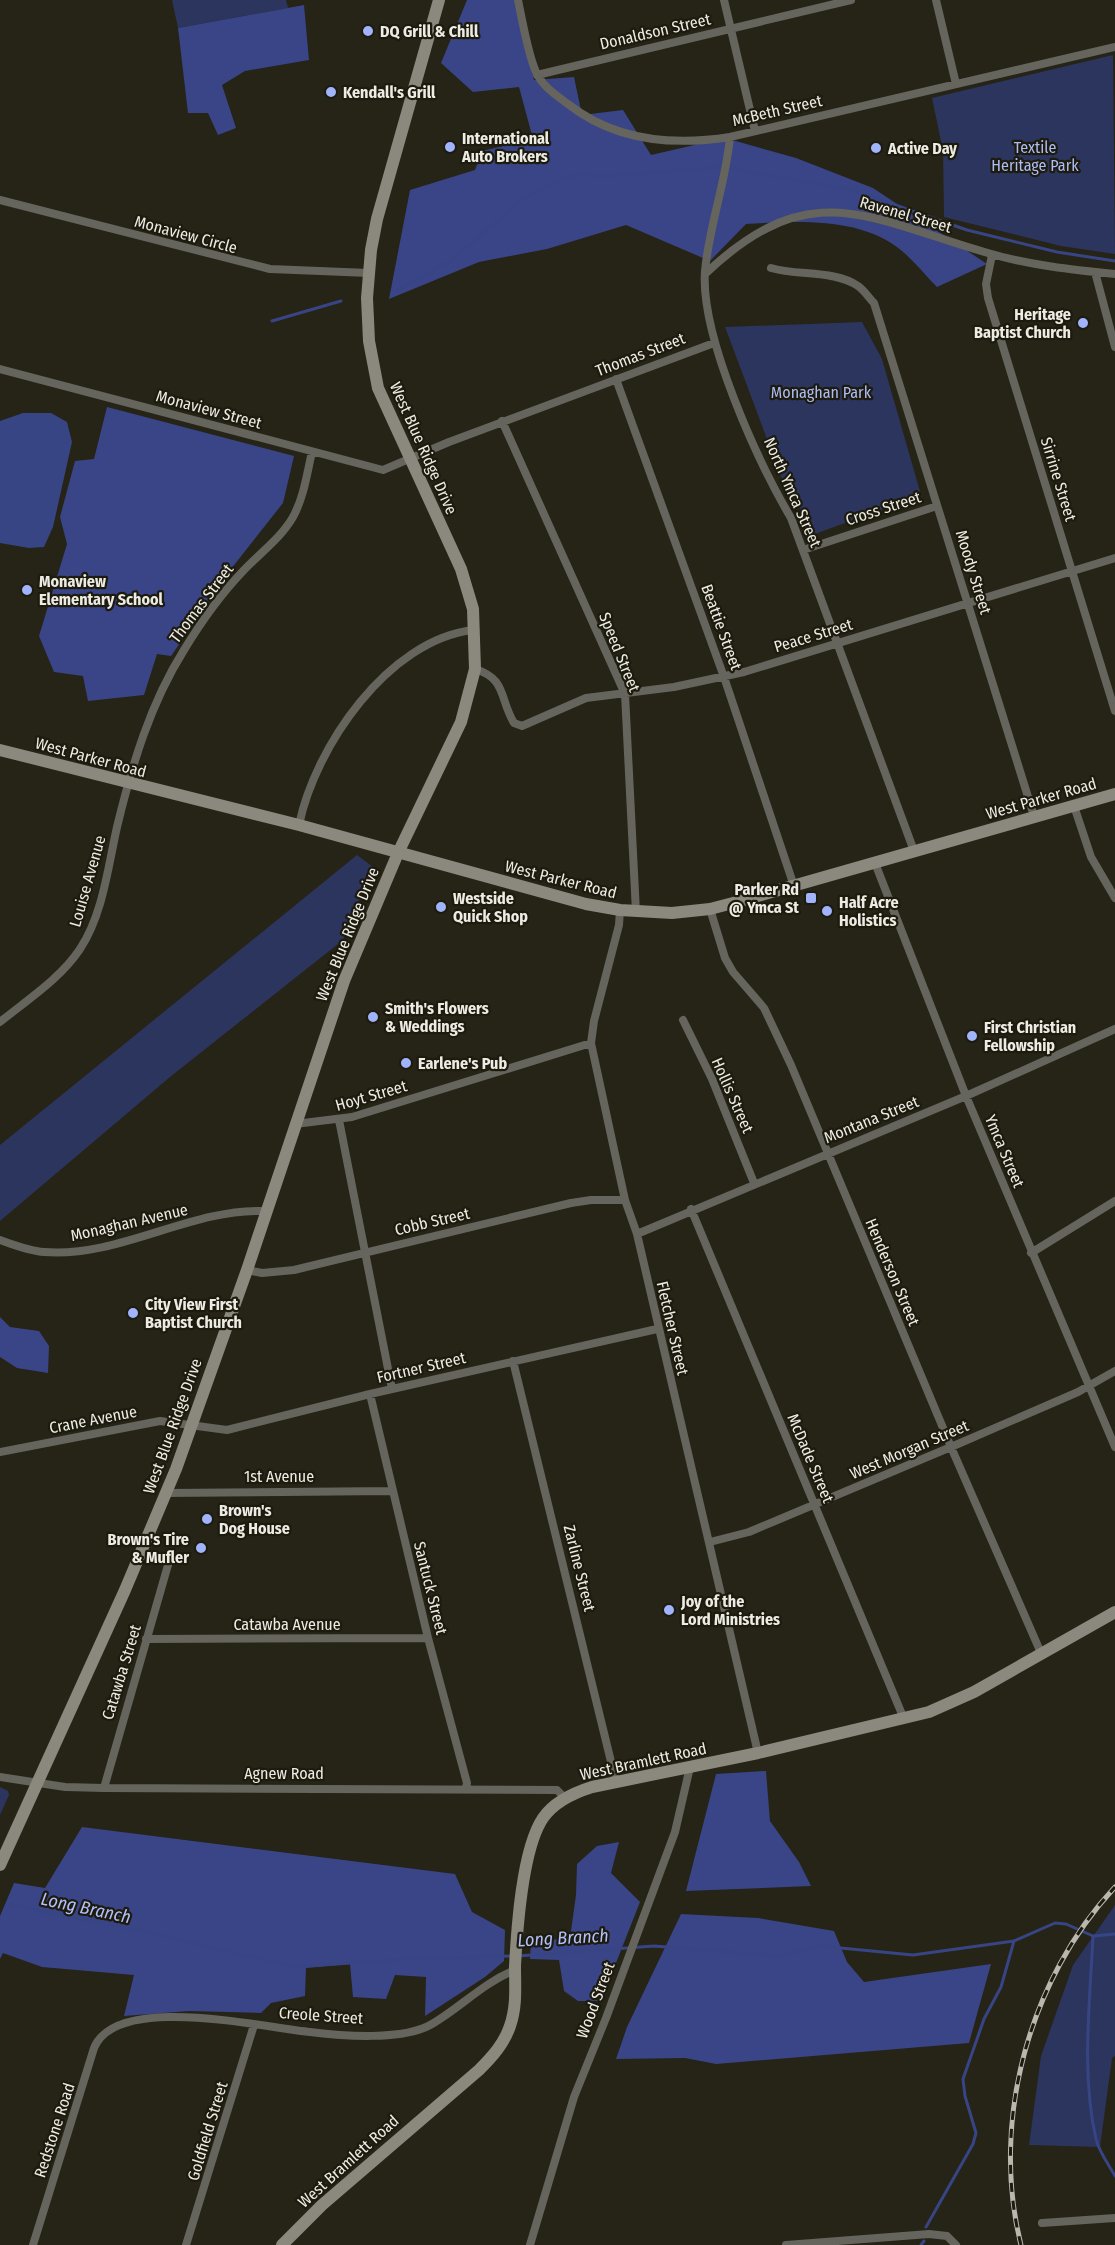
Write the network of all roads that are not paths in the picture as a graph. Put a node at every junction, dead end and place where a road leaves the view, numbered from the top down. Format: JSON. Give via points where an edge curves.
{"nodes":[{"id":1,"x":440,"y":0,"type":"edge"},
{"id":2,"x":518,"y":0,"type":"edge"},
{"id":3,"x":724,"y":0,"type":"edge"},
{"id":4,"x":851,"y":0,"type":"edge"},
{"id":5,"x":936,"y":0,"type":"edge"},
{"id":6,"x":731,"y":28,"type":"junction"},
{"id":7,"x":1115,"y":47,"type":"edge"},
{"id":8,"x":537,"y":75,"type":"junction"},
{"id":9,"x":956,"y":84,"type":"junction"},
{"id":10,"x":755,"y":131,"type":"junction"},
{"id":11,"x":730,"y":137,"type":"junction"},
{"id":12,"x":0,"y":200,"type":"edge"},
{"id":13,"x":992,"y":255,"type":"junction"},
{"id":14,"x":771,"y":268,"type":"dead end"},
{"id":15,"x":1095,"y":272,"type":"junction"},
{"id":16,"x":369,"y":273,"type":"junction"},
{"id":17,"x":705,"y":274,"type":"junction"},
{"id":18,"x":1115,"y":274,"type":"edge"},
{"id":19,"x":714,"y":343,"type":"junction"},
{"id":20,"x":1115,"y":347,"type":"edge"},
{"id":21,"x":0,"y":369,"type":"edge"},
{"id":22,"x":616,"y":379,"type":"junction"},
{"id":23,"x":502,"y":422,"type":"junction"},
{"id":24,"x":312,"y":452,"type":"junction"},
{"id":25,"x":408,"y":458,"type":"junction"},
{"id":26,"x":937,"y":506,"type":"junction"},
{"id":27,"x":803,"y":550,"type":"junction"},
{"id":28,"x":1115,"y":558,"type":"edge"},
{"id":29,"x":1072,"y":572,"type":"junction"},
{"id":30,"x":968,"y":603,"type":"junction"},
{"id":31,"x":473,"y":630,"type":"junction"},
{"id":32,"x":839,"y":643,"type":"junction"},
{"id":33,"x":475,"y":669,"type":"junction"},
{"id":34,"x":724,"y":677,"type":"junction"},
{"id":35,"x":625,"y":694,"type":"junction"},
{"id":36,"x":1115,"y":711,"type":"edge"},
{"id":37,"x":0,"y":750,"type":"edge"},
{"id":38,"x":129,"y":784,"type":"junction"},
{"id":39,"x":1115,"y":794,"type":"edge"},
{"id":40,"x":1074,"y":806,"type":"junction"},
{"id":41,"x":1034,"y":816,"type":"junction"},
{"id":42,"x":299,"y":825,"type":"junction"},
{"id":43,"x":914,"y":851,"type":"junction"},
{"id":44,"x":398,"y":854,"type":"junction"},
{"id":45,"x":875,"y":863,"type":"junction"},
{"id":46,"x":794,"y":886,"type":"junction"},
{"id":47,"x":1115,"y":898,"type":"edge"},
{"id":48,"x":710,"y":909,"type":"junction"},
{"id":49,"x":620,"y":910,"type":"junction"},
{"id":50,"x":636,"y":912,"type":"junction"},
{"id":51,"x":683,"y":1020,"type":"dead end"},
{"id":52,"x":0,"y":1022,"type":"edge"},
{"id":53,"x":1115,"y":1029,"type":"edge"},
{"id":54,"x":591,"y":1043,"type":"junction"},
{"id":55,"x":966,"y":1096,"type":"junction"},
{"id":56,"x":339,"y":1120,"type":"junction"},
{"id":57,"x":295,"y":1124,"type":"junction"},
{"id":58,"x":826,"y":1153,"type":"junction"},
{"id":59,"x":754,"y":1183,"type":"junction"},
{"id":60,"x":625,"y":1200,"type":"junction"},
{"id":61,"x":1115,"y":1202,"type":"edge"},
{"id":62,"x":691,"y":1209,"type":"junction"},
{"id":63,"x":265,"y":1211,"type":"junction"},
{"id":64,"x":637,"y":1234,"type":"junction"},
{"id":65,"x":0,"y":1240,"type":"edge"},
{"id":66,"x":366,"y":1252,"type":"junction"},
{"id":67,"x":1031,"y":1253,"type":"junction"},
{"id":68,"x":247,"y":1270,"type":"junction"},
{"id":69,"x":657,"y":1329,"type":"junction"},
{"id":70,"x":513,"y":1361,"type":"junction"},
{"id":71,"x":1115,"y":1371,"type":"edge"},
{"id":72,"x":1089,"y":1386,"type":"junction"},
{"id":73,"x":392,"y":1389,"type":"junction"},
{"id":74,"x":370,"y":1394,"type":"junction"},
{"id":75,"x":192,"y":1425,"type":"junction"},
{"id":76,"x":1115,"y":1447,"type":"edge"},
{"id":77,"x":951,"y":1448,"type":"junction"},
{"id":78,"x":0,"y":1452,"type":"edge"},
{"id":79,"x":392,"y":1491,"type":"junction"},
{"id":80,"x":166,"y":1493,"type":"junction"},
{"id":81,"x":814,"y":1505,"type":"junction"},
{"id":82,"x":710,"y":1542,"type":"junction"},
{"id":83,"x":168,"y":1565,"type":"dead end"},
{"id":84,"x":1115,"y":1612,"type":"edge"},
{"id":85,"x":428,"y":1638,"type":"junction"},
{"id":86,"x":146,"y":1639,"type":"junction"},
{"id":87,"x":1041,"y":1653,"type":"junction"},
{"id":88,"x":904,"y":1719,"type":"junction"},
{"id":89,"x":758,"y":1753,"type":"junction"},
{"id":90,"x":690,"y":1767,"type":"junction"},
{"id":91,"x":0,"y":1777,"type":"edge"},
{"id":92,"x":616,"y":1782,"type":"junction"},
{"id":93,"x":37,"y":1783,"type":"junction"},
{"id":94,"x":104,"y":1788,"type":"junction"},
{"id":95,"x":466,"y":1788,"type":"junction"},
{"id":96,"x":565,"y":1798,"type":"junction"},
{"id":97,"x":0,"y":1865,"type":"edge"},
{"id":98,"x":515,"y":1966,"type":"junction"},
{"id":99,"x":254,"y":2025,"type":"junction"},
{"id":100,"x":110,"y":2030,"type":"joint"},
{"id":101,"x":1115,"y":2218,"type":"edge"},
{"id":102,"x":1042,"y":2223,"type":"dead end"},
{"id":103,"x":33,"y":2245,"type":"edge"},
{"id":104,"x":186,"y":2245,"type":"edge"},
{"id":105,"x":282,"y":2245,"type":"edge"},
{"id":106,"x":530,"y":2245,"type":"edge"},
{"id":107,"x":786,"y":2245,"type":"edge"},
{"id":108,"x":956,"y":2245,"type":"edge"}],
"edges":[{"from":1,"to":16,"type":"street","name":"West Blue Ridge Drive","via":[[377,219]]},
{"from":2,"to":8,"type":"street"},
{"from":3,"to":6,"type":"street"},
{"from":4,"to":6,"type":"street","name":"Donaldson Street"},
{"from":5,"to":9,"type":"street"},
{"from":6,"to":8,"type":"street","name":"Donaldson Street"},
{"from":6,"to":10,"type":"street"},
{"from":7,"to":9,"type":"street","name":"McBeth Street"},
{"from":8,"to":11,"type":"street","name":"McBeth Street","via":[[584,117],[625,133],[678,142]]},
{"from":9,"to":10,"type":"street","name":"McBeth Street"},
{"from":10,"to":11,"type":"street","name":"McBeth Street"},
{"from":11,"to":17,"type":"street","name":"North Ymca Street"},
{"from":12,"to":16,"type":"street","name":"Monaview Circle","via":[[270,269]]},
{"from":13,"to":15,"type":"street","name":"Ravenel Street"},
{"from":13,"to":17,"type":"street","name":"Ravenel Street","via":[[865,216],[820,212],[794,216],[759,232]]},
{"from":13,"to":29,"type":"street","name":"Sirrine Street","via":[[986,284],[988,298]]},
{"from":14,"to":26,"type":"street","name":"Moody Street","via":[[840,278],[859,286],[874,303]]},
{"from":15,"to":18,"type":"street","name":"Ravenel Street"},
{"from":15,"to":20,"type":"street"},
{"from":16,"to":25,"type":"street","name":"West Blue Ridge Drive","via":[[372,365]]},
{"from":17,"to":19,"type":"street","name":"North Ymca Street"},
{"from":19,"to":22,"type":"street","name":"Thomas Street"},
{"from":19,"to":27,"type":"street","name":"North Ymca Street","via":[[769,480],[791,518]]},
{"from":21,"to":24,"type":"street","name":"Monaview Street"},
{"from":22,"to":23,"type":"street","name":"Thomas Street"},
{"from":22,"to":34,"type":"street","name":"Beattie Street"},
{"from":23,"to":25,"type":"street","name":"Thomas Street"},
{"from":23,"to":35,"type":"street","name":"Speed Street"},
{"from":24,"to":25,"type":"street","name":"Monaview Street","via":[[383,470]]},
{"from":24,"to":38,"type":"street","name":"Thomas Street","via":[[293,517],[225,591],[168,678],[151,711]]},
{"from":25,"to":31,"type":"street","name":"West Blue Ridge Drive","via":[[461,569],[471,603]]},
{"from":26,"to":27,"type":"street","name":"Cross Street"},
{"from":26,"to":30,"type":"street","name":"Moody Street"},
{"from":27,"to":32,"type":"street","name":"North Ymca Street"},
{"from":28,"to":29,"type":"street","name":"Peace Street"},
{"from":29,"to":30,"type":"street","name":"Peace Street"},
{"from":29,"to":36,"type":"street","name":"Sirrine Street"},
{"from":30,"to":32,"type":"street","name":"Peace Street"},
{"from":30,"to":41,"type":"street","name":"Moody Street"},
{"from":31,"to":33,"type":"street","name":"West Blue Ridge Drive"},
{"from":31,"to":42,"type":"street","via":[[432,642],[399,665],[366,696],[322,757]]},
{"from":32,"to":34,"type":"street","name":"Peace Street"},
{"from":32,"to":43,"type":"street","name":"North Ymca Street"},
{"from":33,"to":35,"type":"street","name":"Peace Street","via":[[490,674],[496,681],[518,725],[586,698]]},
{"from":33,"to":44,"type":"street","name":"West Blue Ridge Drive","via":[[461,722]]},
{"from":34,"to":35,"type":"street","name":"Peace Street"},
{"from":34,"to":46,"type":"street","name":"Beattie Street"},
{"from":35,"to":50,"type":"street","name":"Speed Street"},
{"from":37,"to":38,"type":"street","name":"West Parker Road"},
{"from":38,"to":42,"type":"street","name":"West Parker Road"},
{"from":38,"to":52,"type":"street","name":"Louise Avenue","via":[[88,935],[63,970]]},
{"from":39,"to":40,"type":"street","name":"West Parker Road"},
{"from":40,"to":41,"type":"street","name":"West Parker Road"},
{"from":40,"to":47,"type":"street","via":[[1091,857]]},
{"from":41,"to":43,"type":"street","name":"West Parker Road"},
{"from":42,"to":44,"type":"street","name":"West Parker Road"},
{"from":43,"to":45,"type":"street","name":"West Parker Road"},
{"from":44,"to":49,"type":"street","name":"West Parker Road"},
{"from":44,"to":57,"type":"street","name":"West Blue Ridge Drive","via":[[344,981]]},
{"from":45,"to":46,"type":"street","name":"West Parker Road"},
{"from":45,"to":55,"type":"street","name":"Ymca Street"},
{"from":46,"to":48,"type":"street","name":"West Parker Road"},
{"from":48,"to":50,"type":"street","name":"West Parker Road"},
{"from":48,"to":58,"type":"street","name":"Henderson Street","via":[[725,958],[770,1019]]},
{"from":49,"to":50,"type":"street","name":"West Parker Road"},
{"from":49,"to":54,"type":"street","name":"Fletcher Street"},
{"from":51,"to":59,"type":"street","name":"Hollis Street"},
{"from":53,"to":55,"type":"street","name":"Montana Street"},
{"from":54,"to":56,"type":"street","name":"Hoyt Street"},
{"from":54,"to":60,"type":"street","name":"Fletcher Street"},
{"from":55,"to":58,"type":"street","name":"Montana Street"},
{"from":55,"to":67,"type":"street","name":"Ymca Street"},
{"from":56,"to":57,"type":"street","name":"Hoyt Street"},
{"from":56,"to":66,"type":"street"},
{"from":57,"to":63,"type":"street","name":"West Blue Ridge Drive"},
{"from":58,"to":59,"type":"street","name":"Montana Street"},
{"from":58,"to":77,"type":"street","name":"Henderson Street"},
{"from":59,"to":62,"type":"street","name":"Montana Street"},
{"from":60,"to":64,"type":"street","name":"Fletcher Street"},
{"from":60,"to":66,"type":"street","name":"Cobb Street","via":[[571,1203]]},
{"from":61,"to":67,"type":"street"},
{"from":62,"to":64,"type":"street","name":"Montana Street"},
{"from":62,"to":81,"type":"street","name":"McDade Street"},
{"from":63,"to":65,"type":"street","name":"Monaghan Avenue","via":[[220,1216],[65,1252],[31,1250]]},
{"from":63,"to":68,"type":"street","name":"West Blue Ridge Drive"},
{"from":64,"to":69,"type":"street","name":"Fletcher Street"},
{"from":66,"to":68,"type":"street","name":"Cobb Street","via":[[294,1270]]},
{"from":66,"to":73,"type":"street"},
{"from":67,"to":72,"type":"street","name":"Ymca Street"},
{"from":68,"to":75,"type":"street","name":"West Blue Ridge Drive"},
{"from":69,"to":70,"type":"street","name":"Fortner Street"},
{"from":69,"to":82,"type":"street","name":"Fletcher Street"},
{"from":70,"to":73,"type":"street","name":"Fortner Street"},
{"from":70,"to":92,"type":"street","name":"Zarline Street"},
{"from":71,"to":72,"type":"street","name":"West Morgan Street"},
{"from":72,"to":76,"type":"street","name":"Ymca Street"},
{"from":72,"to":77,"type":"street","name":"West Morgan Street"},
{"from":73,"to":74,"type":"street","name":"Fortner Street"},
{"from":74,"to":75,"type":"street","name":"Fortner Street","via":[[227,1430]]},
{"from":74,"to":79,"type":"street","name":"Santuck Street"},
{"from":75,"to":78,"type":"street","name":"Crane Avenue","via":[[160,1421]]},
{"from":75,"to":80,"type":"street","name":"West Blue Ridge Drive"},
{"from":77,"to":81,"type":"street","name":"West Morgan Street"},
{"from":77,"to":87,"type":"street","name":"Henderson Street"},
{"from":79,"to":80,"type":"street","name":"1st Avenue"},
{"from":79,"to":85,"type":"street","name":"Santuck Street"},
{"from":80,"to":93,"type":"street","name":"West Blue Ridge Drive"},
{"from":81,"to":82,"type":"street","name":"West Morgan Street","via":[[749,1532]]},
{"from":81,"to":88,"type":"street","name":"McDade Street"},
{"from":82,"to":89,"type":"street","name":"Fletcher Street"},
{"from":83,"to":86,"type":"street","name":"Catawba Street"},
{"from":84,"to":87,"type":"street","name":"West Bramlett Road"},
{"from":85,"to":86,"type":"street","name":"Catawba Avenue"},
{"from":85,"to":95,"type":"street","name":"Santuck Street"},
{"from":86,"to":94,"type":"street","name":"Catawba Street"},
{"from":87,"to":88,"type":"street","name":"West Bramlett Road","via":[[958,1700]]},
{"from":88,"to":89,"type":"street","name":"West Bramlett Road"},
{"from":89,"to":90,"type":"street","name":"West Bramlett Road"},
{"from":90,"to":92,"type":"street","name":"West Bramlett Road"},
{"from":90,"to":106,"type":"street","name":"Wood Street","via":[[675,1832],[574,2097]]},
{"from":91,"to":93,"type":"street","name":"Agnew Road"},
{"from":92,"to":96,"type":"street","name":"West Bramlett Road"},
{"from":93,"to":94,"type":"street","name":"Agnew Road"},
{"from":93,"to":97,"type":"street","name":"West Blue Ridge Drive"},
{"from":94,"to":95,"type":"street","name":"Agnew Road"},
{"from":95,"to":96,"type":"street","name":"Agnew Road","via":[[557,1790]]},
{"from":96,"to":98,"type":"street","name":"West Bramlett Road","via":[[542,1820],[535,1834],[521,1896]]},
{"from":98,"to":99,"type":"street","name":"Creole Street","via":[[433,2024],[413,2031],[332,2034]]},
{"from":98,"to":105,"type":"street","name":"West Bramlett Road","via":[[512,2019],[493,2056],[322,2205]]},
{"from":99,"to":100,"type":"street","name":"Creole Street","via":[[179,2017],[136,2020]]},
{"from":99,"to":104,"type":"street","name":"Goldfield Street"},
{"from":100,"to":103,"type":"street","name":"Redstone Road","via":[[94,2048]]},
{"from":101,"to":102,"type":"street"},
{"from":107,"to":108,"type":"street","via":[[906,2234],[943,2235]]}]}
